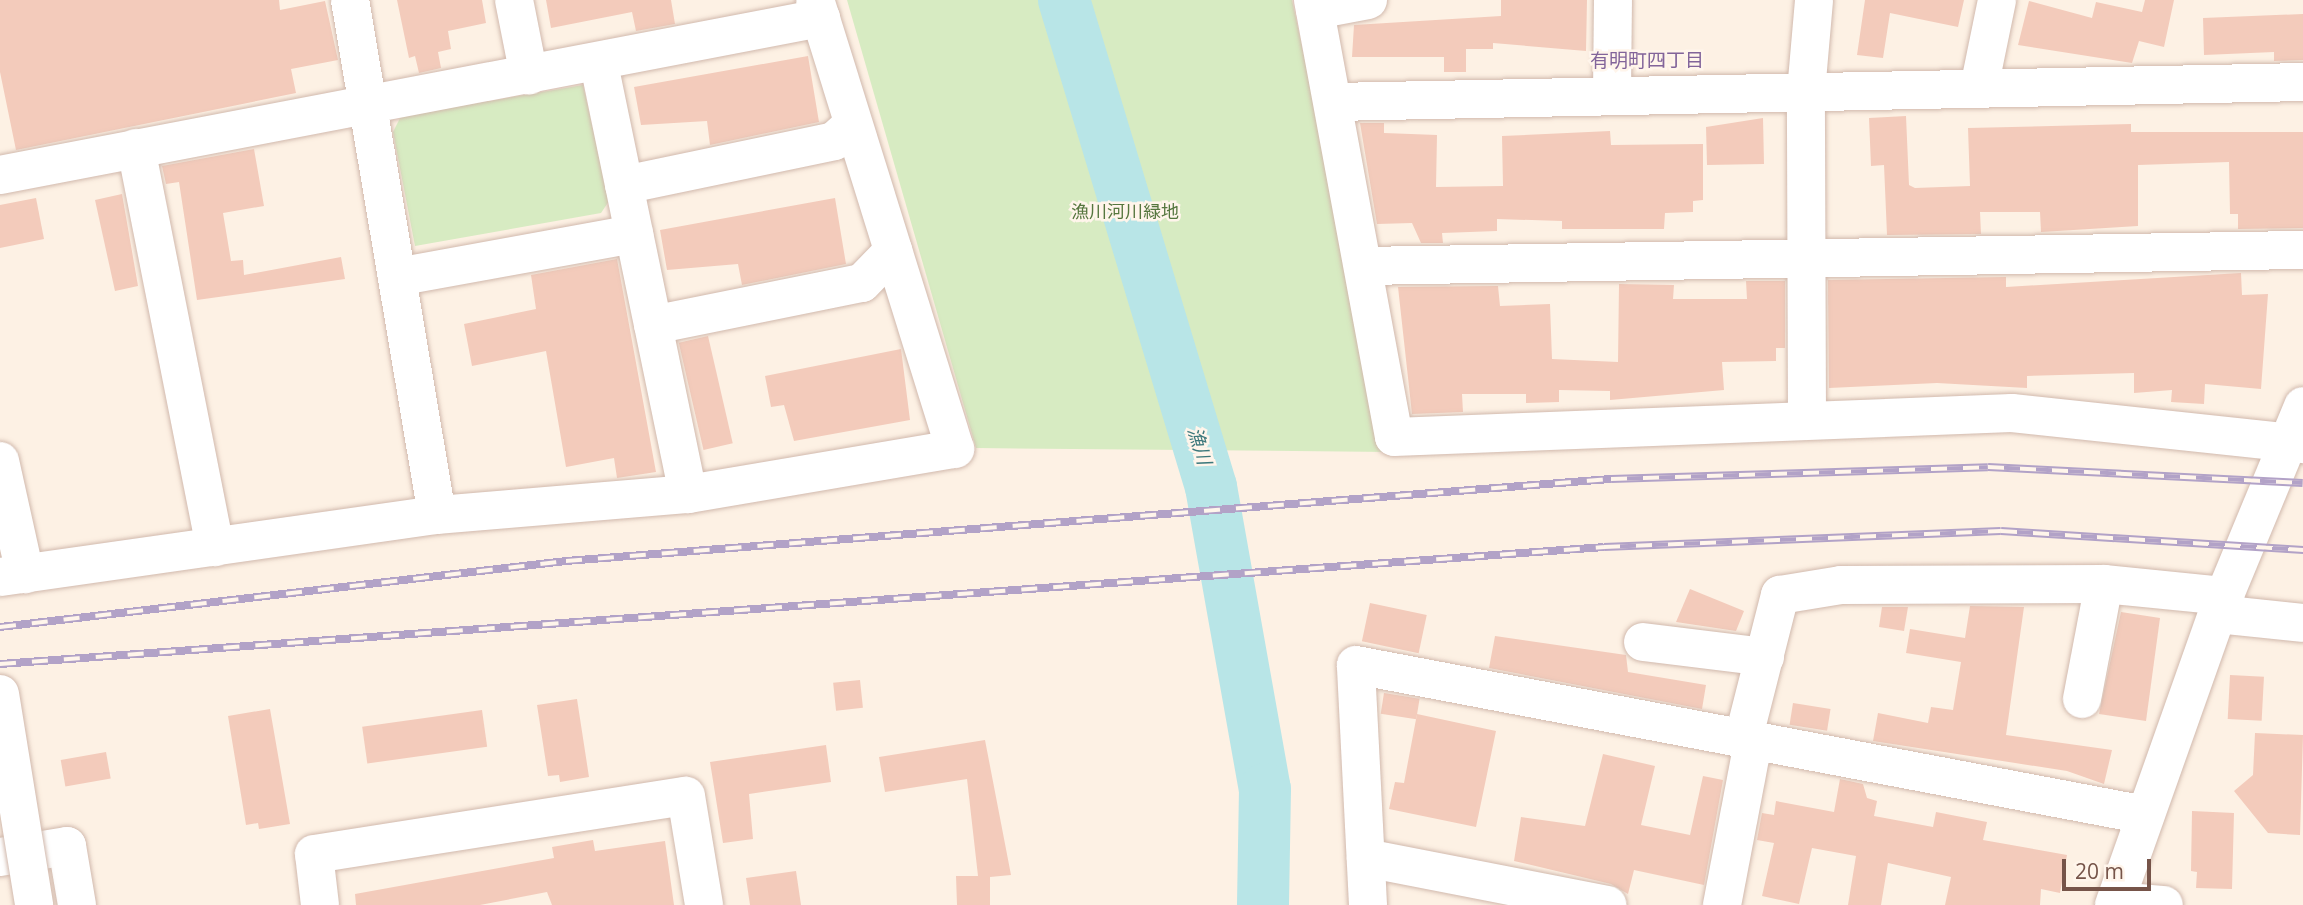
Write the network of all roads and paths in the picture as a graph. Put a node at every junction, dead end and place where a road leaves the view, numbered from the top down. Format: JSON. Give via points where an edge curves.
{"nodes":[{"id":1,"x":350,"y":0,"type":"edge"},
{"id":2,"x":514,"y":0,"type":"edge"},
{"id":3,"x":1368,"y":0,"type":"edge"},
{"id":4,"x":1613,"y":0,"type":"edge"},
{"id":5,"x":1814,"y":0,"type":"edge"},
{"id":6,"x":1997,"y":0,"type":"edge"},
{"id":7,"x":1314,"y":5,"type":"edge"},
{"id":8,"x":818,"y":9,"type":"edge"},
{"id":9,"x":599,"y":64,"type":"junction"},
{"id":10,"x":529,"y":76,"type":"junction"},
{"id":11,"x":2303,"y":82,"type":"edge"},
{"id":12,"x":1979,"y":88,"type":"junction"},
{"id":13,"x":1806,"y":92,"type":"junction"},
{"id":14,"x":1612,"y":93,"type":"junction"},
{"id":15,"x":1334,"y":102,"type":"junction"},
{"id":16,"x":368,"y":103,"type":"junction"},
{"id":17,"x":853,"y":124,"type":"junction"},
{"id":18,"x":136,"y":148,"type":"junction"},
{"id":19,"x":0,"y":175,"type":"edge"},
{"id":20,"x":624,"y":185,"type":"junction"},
{"id":21,"x":634,"y":234,"type":"junction"},
{"id":22,"x":2303,"y":250,"type":"edge"},
{"id":23,"x":893,"y":251,"type":"junction"},
{"id":24,"x":1809,"y":255,"type":"junction"},
{"id":25,"x":1363,"y":266,"type":"junction"},
{"id":26,"x":397,"y":277,"type":"junction"},
{"id":27,"x":653,"y":325,"type":"junction"},
{"id":28,"x":2303,"y":406,"type":"edge"},
{"id":29,"x":1807,"y":417,"type":"junction"},
{"id":30,"x":2297,"y":443,"type":"edge"},
{"id":31,"x":0,"y":461,"type":"edge"},
{"id":32,"x":688,"y":494,"type":"junction"},
{"id":33,"x":437,"y":515,"type":"junction"},
{"id":34,"x":215,"y":547,"type":"junction"},
{"id":35,"x":13,"y":575,"type":"edge"},
{"id":36,"x":2104,"y":584,"type":"junction"},
{"id":37,"x":2221,"y":605,"type":"junction"},
{"id":38,"x":2303,"y":623,"type":"edge"},
{"id":39,"x":1643,"y":642,"type":"dead end"},
{"id":40,"x":1765,"y":657,"type":"junction"},
{"id":41,"x":0,"y":694,"type":"edge"},
{"id":42,"x":2082,"y":699,"type":"dead end"},
{"id":43,"x":1748,"y":741,"type":"junction"},
{"id":44,"x":2145,"y":815,"type":"junction"},
{"id":45,"x":0,"y":857,"type":"edge"},
{"id":46,"x":1366,"y":858,"type":"junction"},
{"id":47,"x":2115,"y":903,"type":"edge"},
{"id":48,"x":34,"y":905,"type":"edge"},
{"id":49,"x":77,"y":905,"type":"edge"},
{"id":50,"x":320,"y":905,"type":"edge"},
{"id":51,"x":704,"y":905,"type":"edge"},
{"id":52,"x":1368,"y":905,"type":"edge"},
{"id":53,"x":1608,"y":905,"type":"edge"},
{"id":54,"x":1722,"y":905,"type":"edge"},
{"id":55,"x":2164,"y":905,"type":"edge"}],
"edges":[{"from":1,"to":16,"type":"street"},
{"from":2,"to":10,"type":"street"},
{"from":3,"to":7,"type":"street"},
{"from":4,"to":14,"type":"street"},
{"from":5,"to":13,"type":"street"},
{"from":6,"to":12,"type":"street"},
{"from":7,"to":15,"type":"street"},
{"from":8,"to":9,"type":"street"},
{"from":8,"to":17,"type":"street"},
{"from":9,"to":10,"type":"street"},
{"from":9,"to":20,"type":"street"},
{"from":10,"to":16,"type":"street"},
{"from":11,"to":12,"type":"street"},
{"from":12,"to":13,"type":"street"},
{"from":13,"to":14,"type":"street"},
{"from":13,"to":24,"type":"street"},
{"from":14,"to":15,"type":"street"},
{"from":15,"to":25,"type":"street"},
{"from":16,"to":18,"type":"street"},
{"from":16,"to":26,"type":"street"},
{"from":17,"to":20,"type":"street","via":[[834,141]]},
{"from":17,"to":23,"type":"street"},
{"from":18,"to":19,"type":"street"},
{"from":18,"to":34,"type":"street"},
{"from":20,"to":21,"type":"street"},
{"from":21,"to":26,"type":"street"},
{"from":21,"to":27,"type":"street"},
{"from":22,"to":24,"type":"street"},
{"from":23,"to":27,"type":"street","via":[[862,283]]},
{"from":23,"to":32,"type":"street","via":[[955,449]]},
{"from":24,"to":25,"type":"street"},
{"from":24,"to":29,"type":"street"},
{"from":25,"to":29,"type":"street","via":[[1394,437]]},
{"from":26,"to":33,"type":"street"},
{"from":27,"to":32,"type":"street"},
{"from":28,"to":30,"type":"street"},
{"from":29,"to":30,"type":"street","via":[[2012,413]]},
{"from":30,"to":37,"type":"street"},
{"from":31,"to":35,"type":"street"},
{"from":32,"to":33,"type":"street"},
{"from":33,"to":34,"type":"street"},
{"from":34,"to":35,"type":"street"},
{"from":36,"to":37,"type":"street"},
{"from":36,"to":40,"type":"street","via":[[1841,585],[1780,595]]},
{"from":36,"to":42,"type":"street"},
{"from":37,"to":38,"type":"street"},
{"from":37,"to":44,"type":"street"},
{"from":39,"to":40,"type":"street"},
{"from":40,"to":43,"type":"street"},
{"from":41,"to":48,"type":"street","bridge":true},
{"from":43,"to":44,"type":"street"},
{"from":43,"to":46,"type":"street","via":[[1356,665]]},
{"from":43,"to":54,"type":"street"},
{"from":44,"to":47,"type":"street"},
{"from":45,"to":49,"type":"street","via":[[67,846]]},
{"from":46,"to":52,"type":"street"},
{"from":46,"to":53,"type":"street"},
{"from":47,"to":55,"type":"street"},
{"from":50,"to":51,"type":"street","via":[[314,854],[686,796]]}]}
